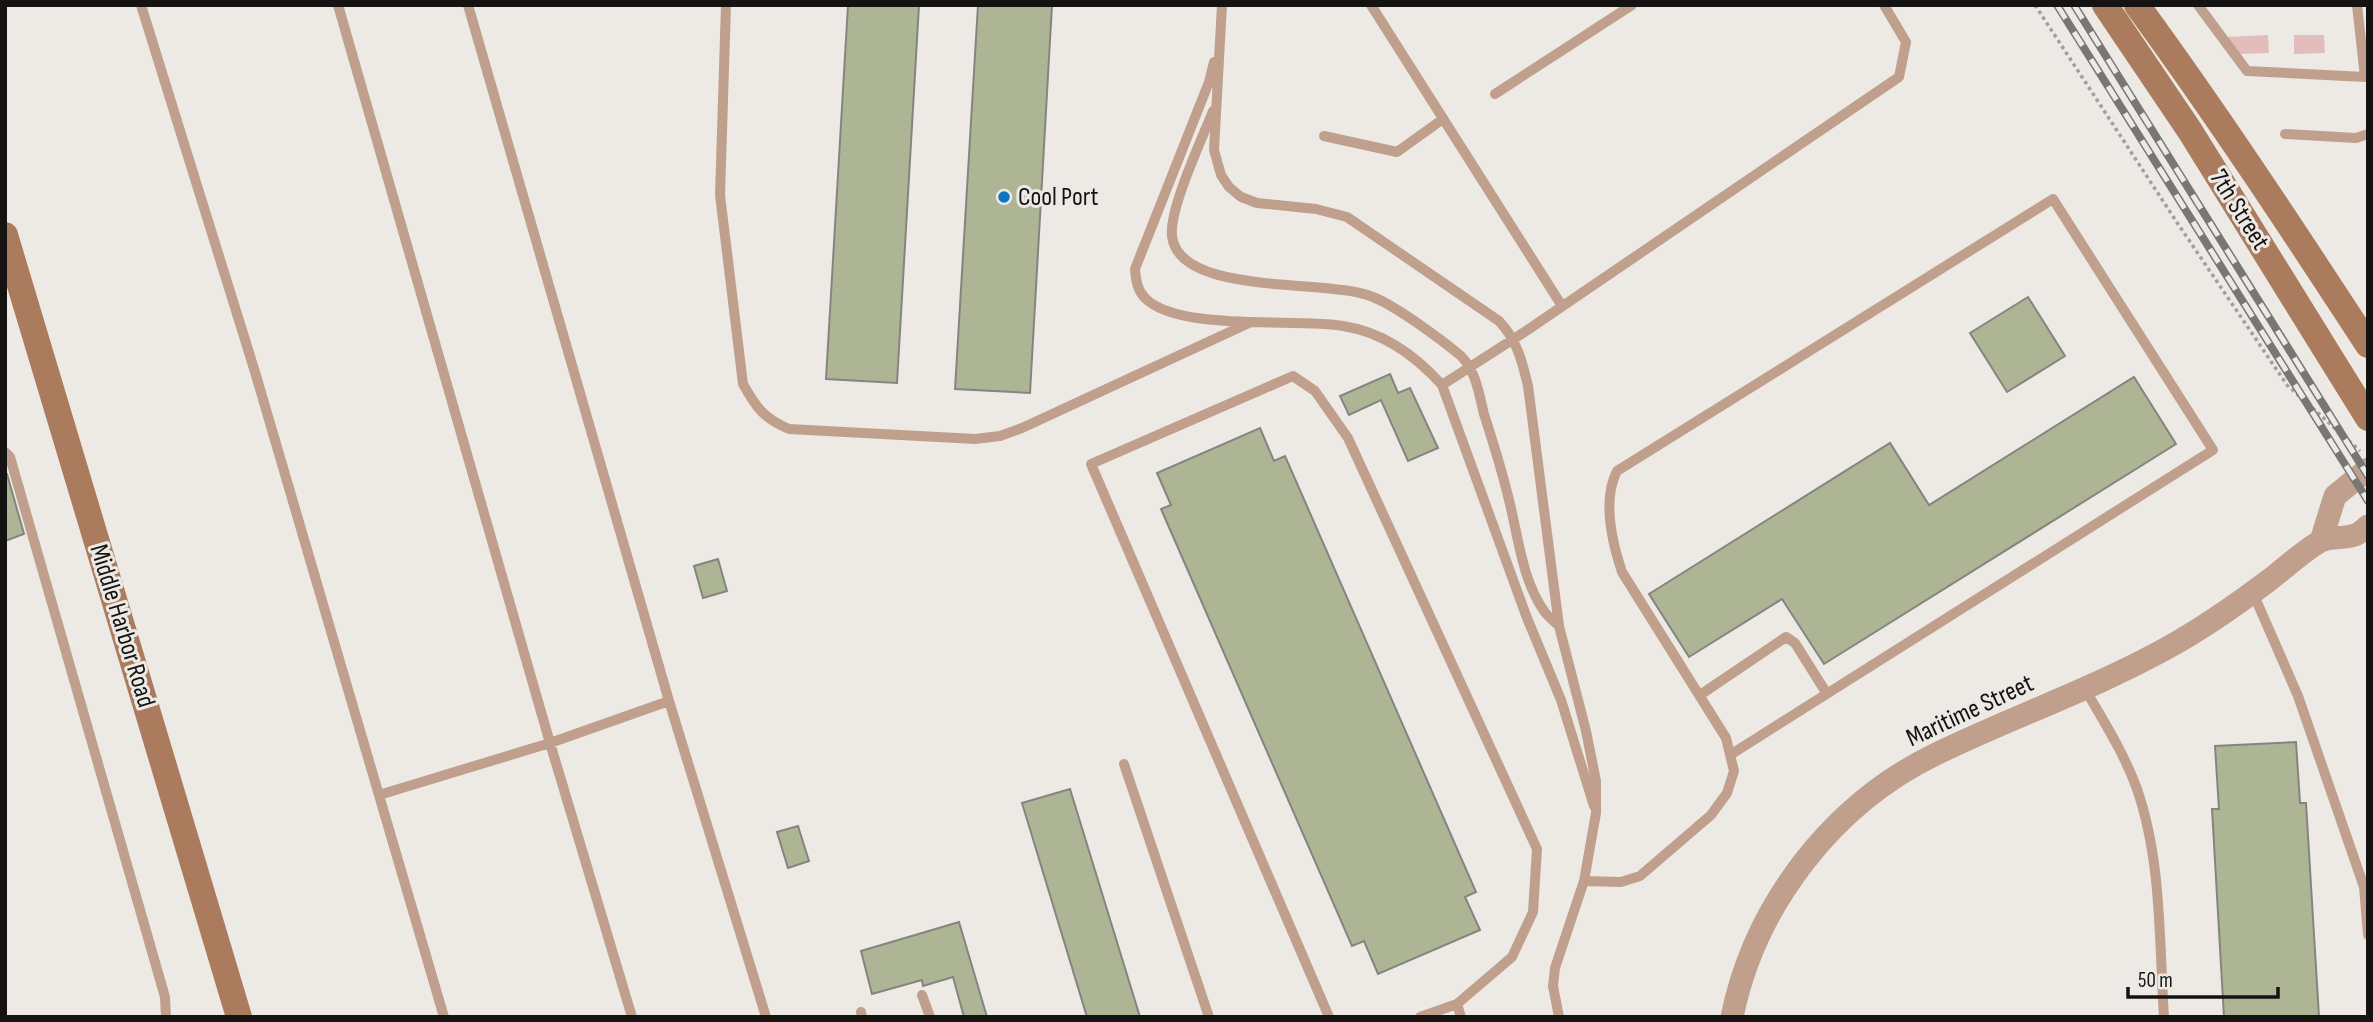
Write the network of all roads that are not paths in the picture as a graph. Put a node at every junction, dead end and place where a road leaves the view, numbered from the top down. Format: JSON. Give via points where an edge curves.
{"nodes":[{"id":1,"x":141,"y":5,"type":"edge"},
{"id":2,"x":338,"y":5,"type":"edge"},
{"id":3,"x":468,"y":5,"type":"edge"},
{"id":4,"x":726,"y":5,"type":"edge"},
{"id":5,"x":1222,"y":5,"type":"edge"},
{"id":6,"x":1371,"y":5,"type":"edge"},
{"id":7,"x":1632,"y":5,"type":"edge"},
{"id":8,"x":1884,"y":5,"type":"edge"},
{"id":9,"x":2105,"y":5,"type":"edge"},
{"id":10,"x":2137,"y":5,"type":"edge"},
{"id":11,"x":2198,"y":5,"type":"edge"},
{"id":12,"x":2357,"y":5,"type":"edge"},
{"id":13,"x":1221,"y":28,"type":"junction"},
{"id":14,"x":2366,"y":78,"type":"edge"},
{"id":15,"x":1495,"y":94,"type":"dead end"},
{"id":16,"x":1216,"y":104,"type":"junction"},
{"id":17,"x":1443,"y":119,"type":"junction"},
{"id":18,"x":2285,"y":134,"type":"dead end"},
{"id":19,"x":2368,"y":134,"type":"edge"},
{"id":20,"x":1324,"y":136,"type":"dead end"},
{"id":21,"x":5,"y":235,"type":"edge"},
{"id":22,"x":1562,"y":306,"type":"junction"},
{"id":23,"x":1250,"y":323,"type":"junction"},
{"id":24,"x":1513,"y":338,"type":"junction"},
{"id":25,"x":2368,"y":345,"type":"edge"},
{"id":26,"x":1471,"y":366,"type":"junction"},
{"id":27,"x":1442,"y":385,"type":"junction"},
{"id":28,"x":2368,"y":418,"type":"edge"},
{"id":29,"x":5,"y":452,"type":"edge"},
{"id":30,"x":2368,"y":469,"type":"edge"},
{"id":31,"x":2368,"y":526,"type":"edge"},
{"id":32,"x":2321,"y":541,"type":"junction"},
{"id":33,"x":2253,"y":592,"type":"junction"},
{"id":34,"x":1559,"y":626,"type":"junction"},
{"id":35,"x":2084,"y":689,"type":"junction"},
{"id":36,"x":1827,"y":694,"type":"junction"},
{"id":37,"x":1700,"y":695,"type":"junction"},
{"id":38,"x":669,"y":701,"type":"junction"},
{"id":39,"x":550,"y":743,"type":"junction"},
{"id":40,"x":1730,"y":755,"type":"junction"},
{"id":41,"x":1124,"y":764,"type":"dead end"},
{"id":42,"x":379,"y":795,"type":"junction"},
{"id":43,"x":1596,"y":813,"type":"junction"},
{"id":44,"x":1584,"y":881,"type":"junction"},
{"id":45,"x":2368,"y":935,"type":"edge"},
{"id":46,"x":922,"y":995,"type":"dead end"},
{"id":47,"x":1457,"y":1004,"type":"junction"},
{"id":48,"x":166,"y":1017,"type":"edge"},
{"id":49,"x":239,"y":1017,"type":"edge"},
{"id":50,"x":444,"y":1017,"type":"edge"},
{"id":51,"x":632,"y":1017,"type":"edge"},
{"id":52,"x":766,"y":1017,"type":"edge"},
{"id":53,"x":930,"y":1017,"type":"edge"},
{"id":54,"x":1209,"y":1017,"type":"edge"},
{"id":55,"x":1329,"y":1017,"type":"edge"},
{"id":56,"x":1420,"y":1017,"type":"edge"},
{"id":57,"x":1461,"y":1017,"type":"edge"},
{"id":58,"x":1559,"y":1017,"type":"edge"},
{"id":59,"x":1732,"y":1017,"type":"edge"},
{"id":60,"x":2164,"y":1017,"type":"edge"}],
"edges":[{"from":1,"to":42,"type":"lane"},
{"from":2,"to":39,"type":"lane"},
{"from":3,"to":38,"type":"lane"},
{"from":4,"to":23,"type":"lane","via":[[720,195],[743,384],[756,407],[772,422],[789,429],[975,439],[1000,436]]},
{"from":5,"to":13,"type":"lane"},
{"from":6,"to":17,"type":"lane"},
{"from":7,"to":15,"type":"lane"},
{"from":8,"to":22,"type":"lane","via":[[1906,42],[1899,77]]},
{"from":9,"to":28,"type":"main road","name":"7th Street","via":[[2190,131]]},
{"from":10,"to":25,"type":"main road","name":"7th Street","via":[[2232,138]]},
{"from":11,"to":14,"type":"lane","via":[[2247,71]]},
{"from":12,"to":14,"type":"lane"},
{"from":13,"to":16,"type":"lane"},
{"from":13,"to":23,"type":"lane","via":[[1209,82],[1135,269],[1146,299],[1167,311]]},
{"from":16,"to":24,"type":"lane","via":[[1214,150],[1228,187],[1257,203],[1347,217],[1499,321]]},
{"from":16,"to":26,"type":"lane","via":[[1179,198],[1172,231],[1173,242],[1186,260],[1199,270],[1233,280],[1319,286],[1372,296]]},
{"from":17,"to":20,"type":"lane","via":[[1397,152]]},
{"from":17,"to":22,"type":"lane"},
{"from":18,"to":19,"type":"lane","via":[[2356,138]]},
{"from":21,"to":49,"type":"main road","name":"Middle Harbor Road"},
{"from":22,"to":24,"type":"lane"},
{"from":23,"to":27,"type":"lane","via":[[1342,326],[1367,332],[1389,341]]},
{"from":24,"to":26,"type":"lane"},
{"from":24,"to":34,"type":"lane","via":[[1528,386]]},
{"from":26,"to":27,"type":"lane"},
{"from":26,"to":34,"type":"lane","via":[[1526,572],[1544,612]]},
{"from":27,"to":43,"type":"lane","via":[[1561,700]]},
{"from":29,"to":48,"type":"lane","via":[[153,958]]},
{"from":30,"to":32,"type":"street","via":[[2335,496]]},
{"from":31,"to":32,"type":"street","name":"Maritime Street","via":[[2356,535]]},
{"from":32,"to":33,"type":"street","name":"Maritime Street"},
{"from":33,"to":35,"type":"street","name":"Maritime Street","via":[[2168,648]]},
{"from":33,"to":45,"type":"lane","via":[[2298,696],[2364,887]]},
{"from":34,"to":43,"type":"lane","via":[[1592,757]]},
{"from":35,"to":59,"type":"street","name":"Maritime Street","via":[[1934,755],[1896,777],[1840,822],[1794,875],[1766,918]]},
{"from":35,"to":60,"type":"lane","via":[[2122,753],[2146,820],[2157,896]]},
{"from":36,"to":37,"type":"lane","via":[[1795,643],[1786,637]]},
{"from":36,"to":37,"type":"lane","via":[[2213,450],[2053,199],[1617,471],[1609,490],[1614,548],[1622,572]]},
{"from":36,"to":40,"type":"lane"},
{"from":37,"to":40,"type":"lane","via":[[1726,738]]},
{"from":38,"to":39,"type":"lane"},
{"from":38,"to":52,"type":"lane"},
{"from":39,"to":42,"type":"lane"},
{"from":39,"to":51,"type":"lane"},
{"from":40,"to":44,"type":"lane","via":[[1734,771],[1727,793],[1711,815],[1633,879]]},
{"from":41,"to":54,"type":"lane"},
{"from":42,"to":50,"type":"lane"},
{"from":43,"to":44,"type":"lane"},
{"from":44,"to":58,"type":"lane","via":[[1555,968]]},
{"from":46,"to":53,"type":"lane"},
{"from":47,"to":55,"type":"lane","via":[[1512,957],[1533,912],[1537,849],[1348,438],[1315,391],[1293,376],[1091,464]]},
{"from":47,"to":56,"type":"lane"},
{"from":47,"to":57,"type":"lane"}]}
